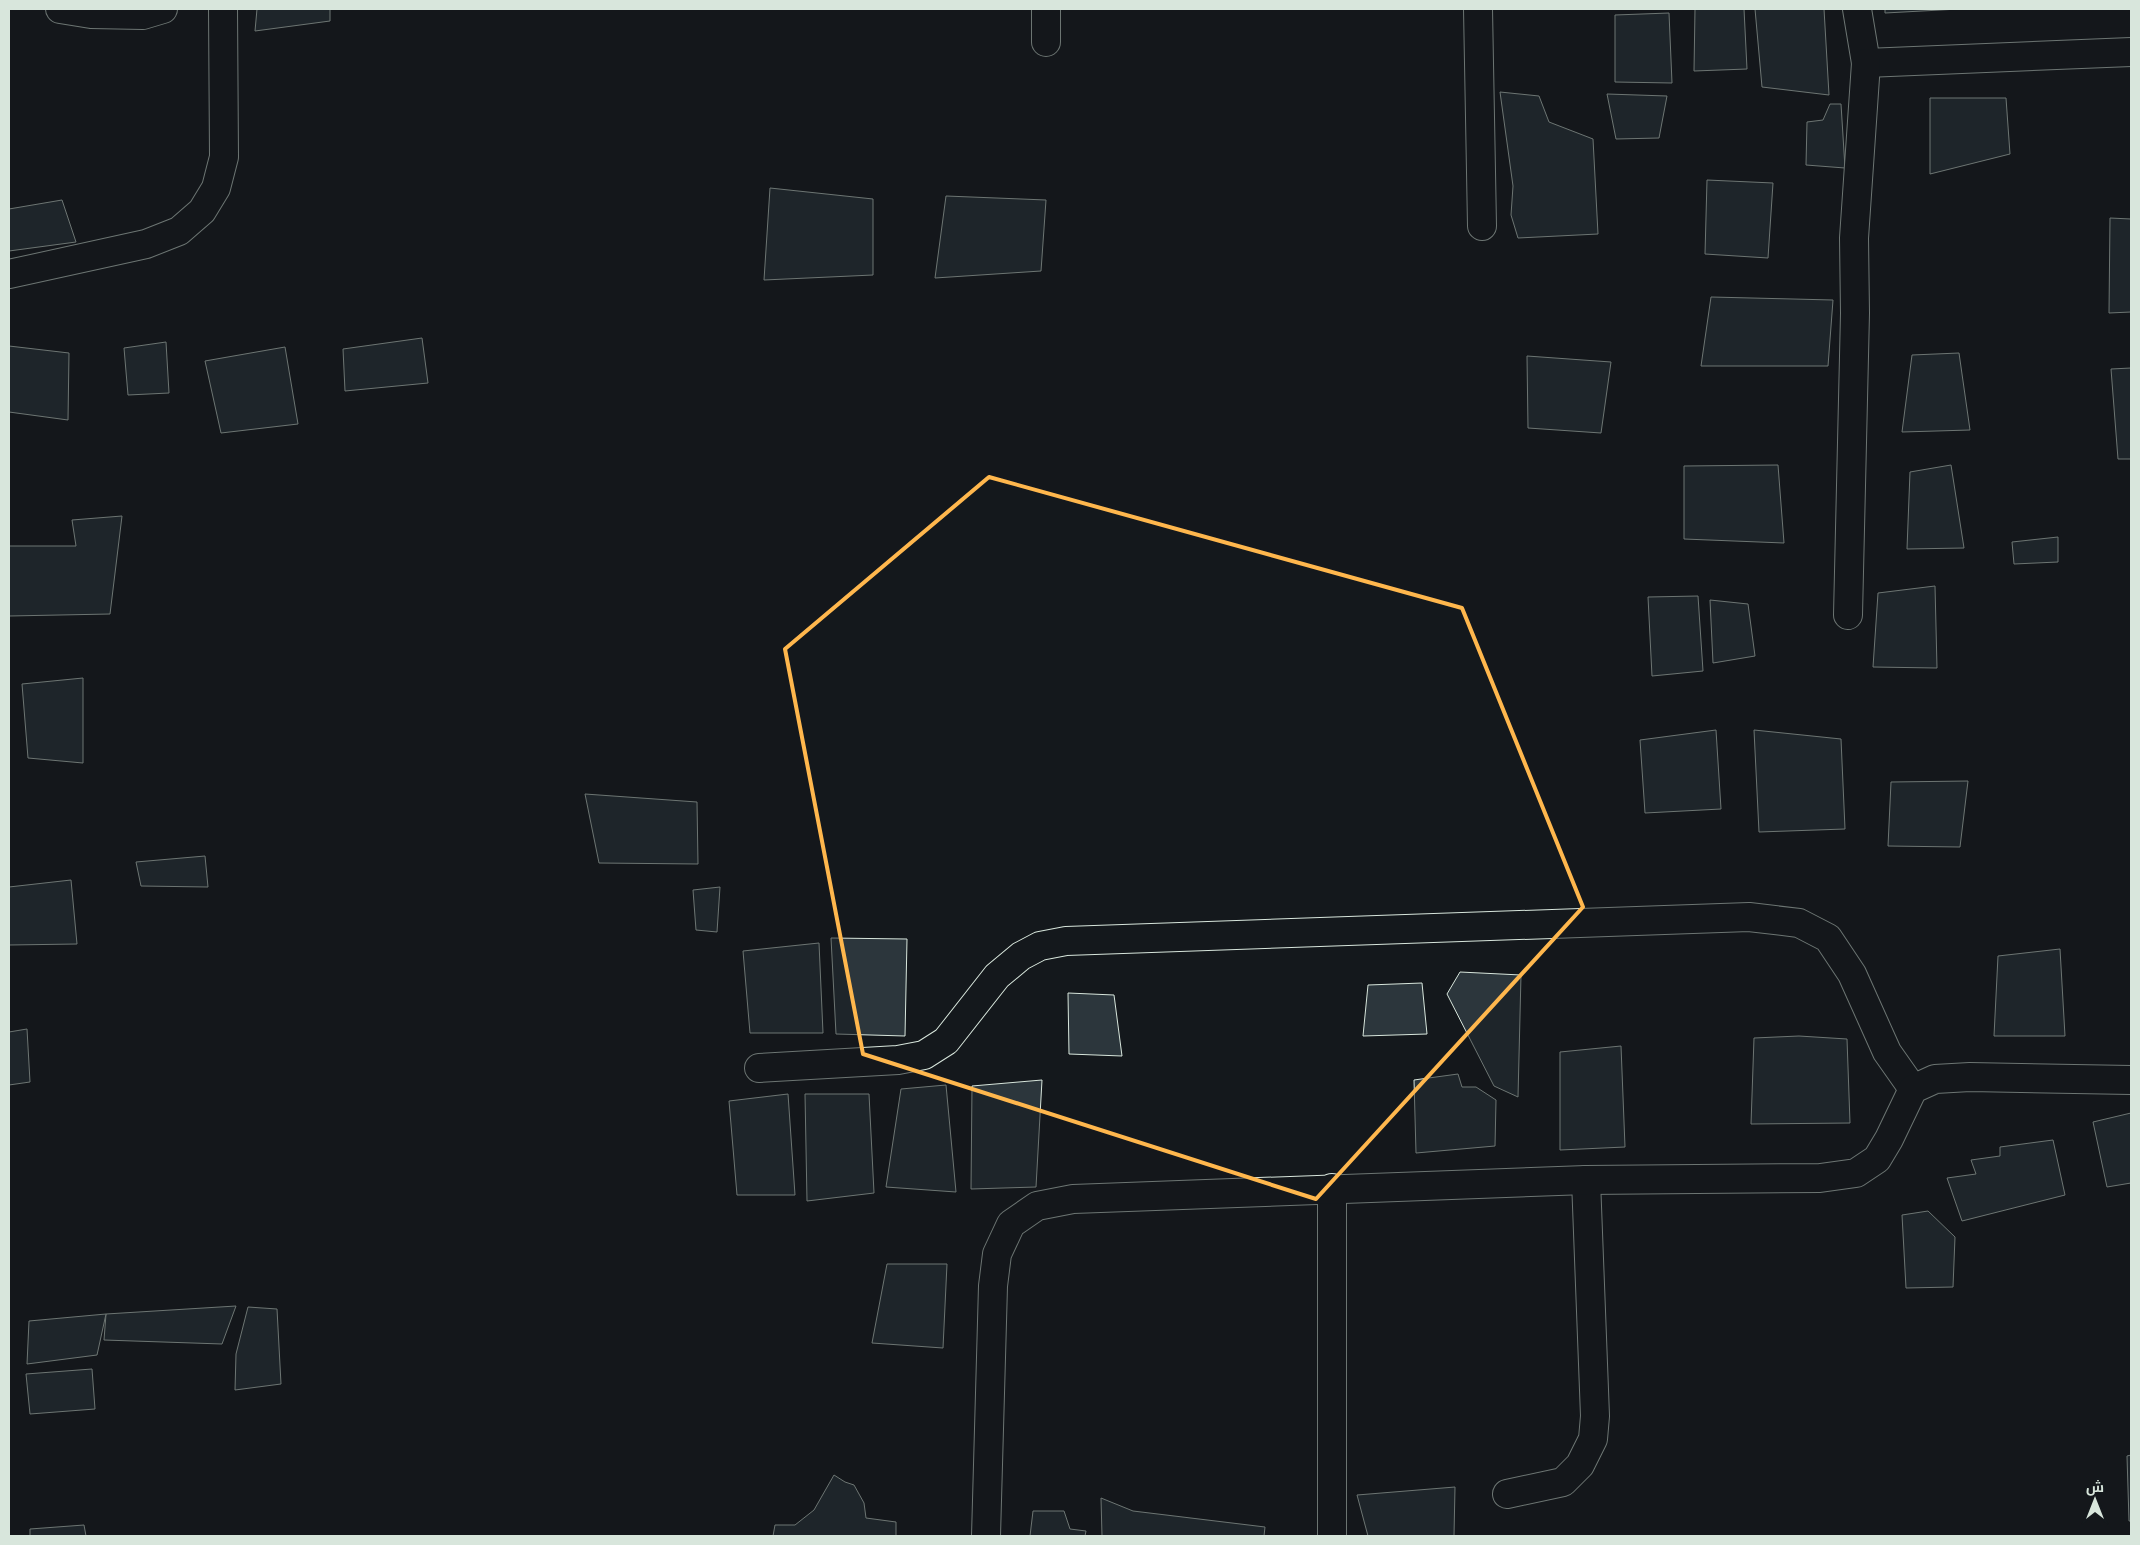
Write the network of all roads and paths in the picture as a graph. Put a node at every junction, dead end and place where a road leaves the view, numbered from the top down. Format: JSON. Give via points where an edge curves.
{"nodes":[{"id":1,"x":60,"y":9,"type":"edge"},
{"id":2,"x":163,"y":9,"type":"edge"},
{"id":3,"x":223,"y":9,"type":"edge"},
{"id":4,"x":1046,"y":9,"type":"edge"},
{"id":5,"x":1478,"y":9,"type":"edge"},
{"id":6,"x":1857,"y":9,"type":"edge"},
{"id":7,"x":1046,"y":42,"type":"dead end"},
{"id":8,"x":2131,"y":52,"type":"edge"},
{"id":9,"x":1866,"y":63,"type":"junction"},
{"id":10,"x":1482,"y":226,"type":"dead end"},
{"id":11,"x":9,"y":274,"type":"edge"},
{"id":12,"x":1848,"y":615,"type":"dead end"},
{"id":13,"x":759,"y":1068,"type":"dead end"},
{"id":14,"x":2131,"y":1080,"type":"edge"},
{"id":15,"x":1913,"y":1089,"type":"junction"},
{"id":16,"x":1586,"y":1180,"type":"junction"},
{"id":17,"x":1332,"y":1188,"type":"junction"},
{"id":18,"x":1507,"y":1494,"type":"dead end"},
{"id":19,"x":986,"y":1536,"type":"edge"},
{"id":20,"x":1332,"y":1536,"type":"edge"}],
"edges":[{"from":1,"to":2,"type":"street","via":[[91,14],[143,15]]},
{"from":3,"to":11,"type":"street","via":[[224,157],[216,188],[202,211],[178,231],[146,244]]},
{"from":4,"to":7,"type":"street"},
{"from":5,"to":10,"type":"street"},
{"from":6,"to":9,"type":"street"},
{"from":8,"to":9,"type":"street"},
{"from":9,"to":12,"type":"street","via":[[1854,238]]},
{"from":13,"to":15,"type":"street","via":[[898,1060],[924,1055],[946,1041],[997,976],[1021,956],[1040,946],[1066,941],[1749,917],[1799,923],[1828,938],[1852,974],[1887,1052]]},
{"from":14,"to":15,"type":"street","via":[[1961,1077],[1935,1079]]},
{"from":15,"to":16,"type":"street","via":[[1877,1159],[1856,1173],[1820,1178]]},
{"from":16,"to":17,"type":"street"},
{"from":16,"to":18,"type":"street","via":[[1595,1416],[1593,1440],[1580,1465],[1563,1482]]},
{"from":17,"to":19,"type":"street","via":[[1072,1199],[1037,1206],[1011,1224],[997,1254],[993,1286]]},
{"from":17,"to":20,"type":"street"}]}
